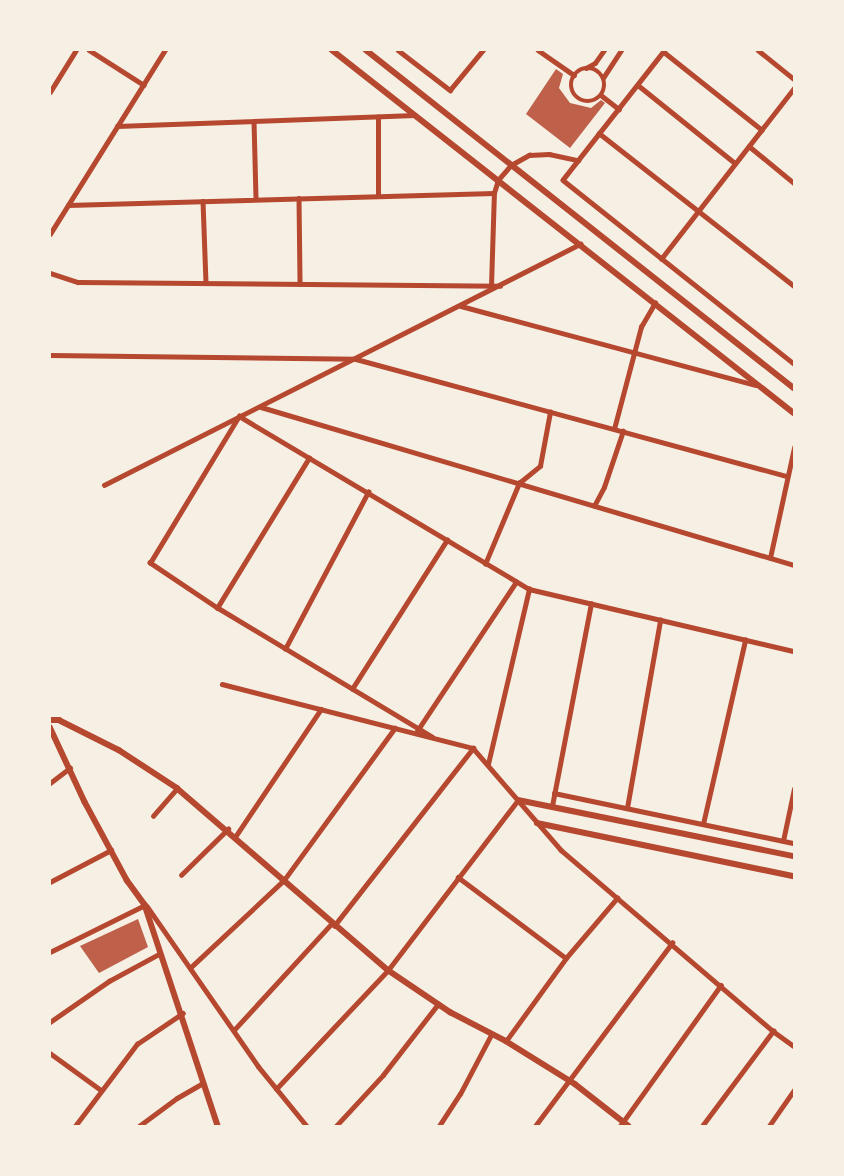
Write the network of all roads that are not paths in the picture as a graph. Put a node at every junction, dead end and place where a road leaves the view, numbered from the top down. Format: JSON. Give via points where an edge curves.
{"nodes":[{"id":1,"x":76,"y":50,"type":"edge"},
{"id":2,"x":89,"y":50,"type":"edge"},
{"id":3,"x":165,"y":50,"type":"edge"},
{"id":4,"x":332,"y":50,"type":"edge"},
{"id":5,"x":366,"y":50,"type":"edge"},
{"id":6,"x":398,"y":50,"type":"edge"},
{"id":7,"x":483,"y":50,"type":"edge"},
{"id":8,"x":538,"y":50,"type":"edge"},
{"id":9,"x":604,"y":50,"type":"edge"},
{"id":10,"x":621,"y":50,"type":"edge"},
{"id":11,"x":758,"y":50,"type":"edge"},
{"id":12,"x":664,"y":51,"type":"edge"},
{"id":13,"x":585,"y":68,"type":"junction"},
{"id":14,"x":574,"y":75,"type":"junction"},
{"id":15,"x":603,"y":78,"type":"junction"},
{"id":16,"x":794,"y":79,"type":"edge"},
{"id":17,"x":144,"y":85,"type":"junction"},
{"id":18,"x":638,"y":85,"type":"junction"},
{"id":19,"x":794,"y":88,"type":"edge"},
{"id":20,"x":50,"y":92,"type":"edge"},
{"id":21,"x":601,"y":96,"type":"junction"},
{"id":22,"x":619,"y":109,"type":"junction"},
{"id":23,"x":415,"y":115,"type":"junction"},
{"id":24,"x":378,"y":117,"type":"junction"},
{"id":25,"x":254,"y":121,"type":"junction"},
{"id":26,"x":117,"y":126,"type":"junction"},
{"id":27,"x":762,"y":130,"type":"junction"},
{"id":28,"x":600,"y":133,"type":"junction"},
{"id":29,"x":749,"y":146,"type":"junction"},
{"id":30,"x":578,"y":160,"type":"junction"},
{"id":31,"x":736,"y":163,"type":"junction"},
{"id":32,"x":511,"y":165,"type":"junction"},
{"id":33,"x":498,"y":180,"type":"junction"},
{"id":34,"x":794,"y":183,"type":"edge"},
{"id":35,"x":494,"y":193,"type":"junction"},
{"id":36,"x":378,"y":196,"type":"junction"},
{"id":37,"x":300,"y":198,"type":"junction"},
{"id":38,"x":256,"y":199,"type":"junction"},
{"id":39,"x":203,"y":200,"type":"junction"},
{"id":40,"x":68,"y":205,"type":"junction"},
{"id":41,"x":698,"y":212,"type":"junction"},
{"id":42,"x":50,"y":234,"type":"edge"},
{"id":43,"x":580,"y":244,"type":"junction"},
{"id":44,"x":661,"y":259,"type":"junction"},
{"id":45,"x":50,"y":274,"type":"edge"},
{"id":46,"x":206,"y":283,"type":"junction"},
{"id":47,"x":300,"y":284,"type":"junction"},
{"id":48,"x":491,"y":286,"type":"junction"},
{"id":49,"x":502,"y":286,"type":"junction"},
{"id":50,"x":794,"y":286,"type":"edge"},
{"id":51,"x":655,"y":303,"type":"junction"},
{"id":52,"x":461,"y":306,"type":"junction"},
{"id":53,"x":636,"y":353,"type":"junction"},
{"id":54,"x":50,"y":355,"type":"edge"},
{"id":55,"x":356,"y":359,"type":"junction"},
{"id":56,"x":794,"y":364,"type":"edge"},
{"id":57,"x":760,"y":386,"type":"junction"},
{"id":58,"x":794,"y":388,"type":"edge"},
{"id":59,"x":261,"y":407,"type":"junction"},
{"id":60,"x":550,"y":412,"type":"junction"},
{"id":61,"x":794,"y":413,"type":"edge"},
{"id":62,"x":239,"y":416,"type":"junction"},
{"id":63,"x":614,"y":429,"type":"junction"},
{"id":64,"x":622,"y":431,"type":"junction"},
{"id":65,"x":794,"y":448,"type":"edge"},
{"id":66,"x":309,"y":458,"type":"junction"},
{"id":67,"x":787,"y":476,"type":"junction"},
{"id":68,"x":519,"y":484,"type":"junction"},
{"id":69,"x":104,"y":485,"type":"dead end"},
{"id":70,"x":368,"y":492,"type":"junction"},
{"id":71,"x":594,"y":506,"type":"junction"},
{"id":72,"x":446,"y":540,"type":"junction"},
{"id":73,"x":770,"y":558,"type":"junction"},
{"id":74,"x":485,"y":564,"type":"junction"},
{"id":75,"x":794,"y":565,"type":"edge"},
{"id":76,"x":516,"y":582,"type":"junction"},
{"id":77,"x":529,"y":589,"type":"junction"},
{"id":78,"x":591,"y":604,"type":"junction"},
{"id":79,"x":217,"y":608,"type":"junction"},
{"id":80,"x":660,"y":620,"type":"junction"},
{"id":81,"x":745,"y":640,"type":"junction"},
{"id":82,"x":285,"y":649,"type":"junction"},
{"id":83,"x":794,"y":651,"type":"edge"},
{"id":84,"x":222,"y":684,"type":"dead end"},
{"id":85,"x":352,"y":689,"type":"junction"},
{"id":86,"x":321,"y":709,"type":"junction"},
{"id":87,"x":50,"y":720,"type":"edge"},
{"id":88,"x":50,"y":726,"type":"edge"},
{"id":89,"x":394,"y":728,"type":"junction"},
{"id":90,"x":417,"y":731,"type":"junction"},
{"id":91,"x":473,"y":748,"type":"junction"},
{"id":92,"x":488,"y":764,"type":"junction"},
{"id":93,"x":70,"y":768,"type":"junction"},
{"id":94,"x":50,"y":783,"type":"edge"},
{"id":95,"x":177,"y":788,"type":"junction"},
{"id":96,"x":794,"y":789,"type":"edge"},
{"id":97,"x":554,"y":793,"type":"junction"},
{"id":98,"x":518,"y":800,"type":"junction"},
{"id":99,"x":552,"y":806,"type":"junction"},
{"id":100,"x":627,"y":808,"type":"junction"},
{"id":101,"x":153,"y":816,"type":"dead end"},
{"id":102,"x":537,"y":823,"type":"junction"},
{"id":103,"x":703,"y":824,"type":"junction"},
{"id":104,"x":228,"y":830,"type":"junction"},
{"id":105,"x":235,"y":837,"type":"junction"},
{"id":106,"x":783,"y":841,"type":"junction"},
{"id":107,"x":794,"y":843,"type":"edge"},
{"id":108,"x":111,"y":850,"type":"junction"},
{"id":109,"x":794,"y":856,"type":"edge"},
{"id":110,"x":181,"y":875,"type":"dead end"},
{"id":111,"x":794,"y":876,"type":"edge"},
{"id":112,"x":458,"y":878,"type":"junction"},
{"id":113,"x":284,"y":880,"type":"junction"},
{"id":114,"x":50,"y":882,"type":"edge"},
{"id":115,"x":140,"y":897,"type":"junction"},
{"id":116,"x":617,"y":898,"type":"junction"},
{"id":117,"x":145,"y":905,"type":"junction"},
{"id":118,"x":333,"y":925,"type":"junction"},
{"id":119,"x":672,"y":943,"type":"junction"},
{"id":120,"x":50,"y":952,"type":"edge"},
{"id":121,"x":160,"y":954,"type":"junction"},
{"id":122,"x":566,"y":958,"type":"junction"},
{"id":123,"x":190,"y":968,"type":"junction"},
{"id":124,"x":388,"y":970,"type":"junction"},
{"id":125,"x":721,"y":986,"type":"junction"},
{"id":126,"x":438,"y":1004,"type":"junction"},
{"id":127,"x":182,"y":1013,"type":"junction"},
{"id":128,"x":50,"y":1022,"type":"edge"},
{"id":129,"x":234,"y":1030,"type":"junction"},
{"id":130,"x":773,"y":1031,"type":"junction"},
{"id":131,"x":491,"y":1035,"type":"junction"},
{"id":132,"x":506,"y":1040,"type":"junction"},
{"id":133,"x":794,"y":1046,"type":"edge"},
{"id":134,"x":50,"y":1053,"type":"edge"},
{"id":135,"x":568,"y":1080,"type":"junction"},
{"id":136,"x":203,"y":1083,"type":"junction"},
{"id":137,"x":276,"y":1089,"type":"junction"},
{"id":138,"x":100,"y":1090,"type":"junction"},
{"id":139,"x":794,"y":1090,"type":"edge"},
{"id":140,"x":622,"y":1124,"type":"edge"},
{"id":141,"x":75,"y":1126,"type":"edge"},
{"id":142,"x":140,"y":1126,"type":"edge"},
{"id":143,"x":218,"y":1126,"type":"edge"},
{"id":144,"x":307,"y":1126,"type":"edge"},
{"id":145,"x":336,"y":1126,"type":"edge"},
{"id":146,"x":439,"y":1126,"type":"edge"},
{"id":147,"x":535,"y":1126,"type":"edge"},
{"id":148,"x":629,"y":1126,"type":"edge"},
{"id":149,"x":702,"y":1126,"type":"edge"},
{"id":150,"x":769,"y":1126,"type":"edge"}],
"edges":[{"from":1,"to":20,"type":"street"},
{"from":2,"to":17,"type":"street"},
{"from":3,"to":17,"type":"street"},
{"from":4,"to":23,"type":"street"},
{"from":5,"to":32,"type":"street"},
{"from":6,"to":7,"type":"street","via":[[450,90]]},
{"from":8,"to":14,"type":"street"},
{"from":9,"to":13,"type":"street","via":[[595,63]]},
{"from":10,"to":15,"type":"street"},
{"from":11,"to":16,"type":"street"},
{"from":12,"to":18,"type":"street"},
{"from":12,"to":27,"type":"street"},
{"from":13,"to":14,"type":"street"},
{"from":13,"to":15,"type":"street","via":[[598,72]]},
{"from":14,"to":21,"type":"street","via":[[571,88],[578,99],[590,102]]},
{"from":15,"to":21,"type":"street"},
{"from":17,"to":26,"type":"street"},
{"from":18,"to":22,"type":"street"},
{"from":18,"to":31,"type":"street"},
{"from":19,"to":27,"type":"street"},
{"from":21,"to":22,"type":"street"},
{"from":22,"to":28,"type":"street"},
{"from":23,"to":24,"type":"street"},
{"from":23,"to":33,"type":"street"},
{"from":24,"to":25,"type":"street"},
{"from":24,"to":36,"type":"street"},
{"from":25,"to":26,"type":"street"},
{"from":25,"to":38,"type":"street"},
{"from":26,"to":40,"type":"street"},
{"from":27,"to":29,"type":"street"},
{"from":28,"to":30,"type":"street"},
{"from":28,"to":41,"type":"street"},
{"from":29,"to":31,"type":"street"},
{"from":29,"to":34,"type":"street"},
{"from":30,"to":32,"type":"street","via":[[549,154],[528,156]]},
{"from":30,"to":44,"type":"street","via":[[562,180]]},
{"from":31,"to":41,"type":"street"},
{"from":32,"to":33,"type":"street"},
{"from":32,"to":58,"type":"street"},
{"from":33,"to":35,"type":"street"},
{"from":33,"to":43,"type":"street"},
{"from":35,"to":36,"type":"street"},
{"from":35,"to":48,"type":"street"},
{"from":36,"to":37,"type":"street"},
{"from":37,"to":38,"type":"street"},
{"from":37,"to":47,"type":"street"},
{"from":38,"to":39,"type":"street"},
{"from":39,"to":40,"type":"street"},
{"from":39,"to":46,"type":"street"},
{"from":40,"to":42,"type":"street"},
{"from":41,"to":44,"type":"street"},
{"from":41,"to":50,"type":"street"},
{"from":43,"to":49,"type":"street"},
{"from":43,"to":51,"type":"street"},
{"from":44,"to":56,"type":"street"},
{"from":45,"to":46,"type":"street","via":[[78,282]]},
{"from":46,"to":47,"type":"street"},
{"from":47,"to":48,"type":"street"},
{"from":48,"to":49,"type":"street"},
{"from":49,"to":52,"type":"street"},
{"from":51,"to":53,"type":"street","via":[[640,327]]},
{"from":51,"to":57,"type":"street"},
{"from":52,"to":53,"type":"street"},
{"from":52,"to":55,"type":"street"},
{"from":53,"to":57,"type":"street"},
{"from":53,"to":63,"type":"street"},
{"from":54,"to":55,"type":"street"},
{"from":55,"to":59,"type":"street"},
{"from":55,"to":60,"type":"street"},
{"from":57,"to":61,"type":"street"},
{"from":59,"to":62,"type":"street"},
{"from":59,"to":68,"type":"street"},
{"from":60,"to":63,"type":"street"},
{"from":60,"to":68,"type":"street","via":[[540,466]]},
{"from":62,"to":66,"type":"street"},
{"from":62,"to":69,"type":"street"},
{"from":62,"to":79,"type":"street","via":[[150,563]]},
{"from":63,"to":64,"type":"street"},
{"from":64,"to":67,"type":"street"},
{"from":64,"to":71,"type":"street","via":[[607,480]]},
{"from":65,"to":67,"type":"street"},
{"from":66,"to":70,"type":"street"},
{"from":66,"to":79,"type":"street"},
{"from":67,"to":73,"type":"street"},
{"from":68,"to":71,"type":"street"},
{"from":68,"to":74,"type":"street"},
{"from":70,"to":72,"type":"street"},
{"from":70,"to":82,"type":"street"},
{"from":71,"to":73,"type":"street"},
{"from":72,"to":74,"type":"street"},
{"from":72,"to":85,"type":"street"},
{"from":73,"to":75,"type":"street"},
{"from":74,"to":76,"type":"street"},
{"from":76,"to":77,"type":"street"},
{"from":76,"to":90,"type":"street"},
{"from":77,"to":78,"type":"street"},
{"from":77,"to":92,"type":"street"},
{"from":78,"to":80,"type":"street"},
{"from":78,"to":97,"type":"street"},
{"from":79,"to":82,"type":"street"},
{"from":80,"to":81,"type":"street"},
{"from":80,"to":100,"type":"street"},
{"from":81,"to":83,"type":"street"},
{"from":81,"to":103,"type":"street"},
{"from":82,"to":85,"type":"street"},
{"from":84,"to":86,"type":"street"},
{"from":85,"to":90,"type":"street"},
{"from":86,"to":89,"type":"street"},
{"from":86,"to":105,"type":"street"},
{"from":87,"to":95,"type":"street","via":[[59,720],[119,750]]},
{"from":88,"to":93,"type":"street"},
{"from":89,"to":90,"type":"street"},
{"from":89,"to":113,"type":"street"},
{"from":90,"to":91,"type":"street"},
{"from":91,"to":92,"type":"street"},
{"from":91,"to":118,"type":"street"},
{"from":92,"to":98,"type":"street"},
{"from":93,"to":94,"type":"street"},
{"from":93,"to":108,"type":"street"},
{"from":95,"to":101,"type":"street"},
{"from":95,"to":104,"type":"street"},
{"from":96,"to":106,"type":"street"},
{"from":97,"to":99,"type":"street"},
{"from":97,"to":100,"type":"street"},
{"from":98,"to":99,"type":"street"},
{"from":98,"to":102,"type":"street"},
{"from":98,"to":112,"type":"street"},
{"from":99,"to":109,"type":"street"},
{"from":100,"to":103,"type":"street"},
{"from":102,"to":111,"type":"street"},
{"from":102,"to":116,"type":"street","via":[[562,850]]},
{"from":103,"to":106,"type":"street"},
{"from":104,"to":105,"type":"street"},
{"from":104,"to":110,"type":"street"},
{"from":105,"to":113,"type":"street"},
{"from":106,"to":107,"type":"street"},
{"from":108,"to":114,"type":"street"},
{"from":108,"to":115,"type":"street"},
{"from":112,"to":122,"type":"street"},
{"from":112,"to":124,"type":"street"},
{"from":113,"to":118,"type":"street"},
{"from":113,"to":123,"type":"street"},
{"from":115,"to":117,"type":"street"},
{"from":115,"to":123,"type":"street"},
{"from":116,"to":119,"type":"street"},
{"from":116,"to":122,"type":"street"},
{"from":117,"to":120,"type":"street"},
{"from":117,"to":121,"type":"street"},
{"from":118,"to":124,"type":"street"},
{"from":118,"to":129,"type":"street"},
{"from":119,"to":125,"type":"street"},
{"from":119,"to":135,"type":"street"},
{"from":121,"to":127,"type":"street"},
{"from":121,"to":128,"type":"street","via":[[109,981]]},
{"from":122,"to":132,"type":"street"},
{"from":123,"to":129,"type":"street"},
{"from":124,"to":126,"type":"street"},
{"from":124,"to":137,"type":"street"},
{"from":125,"to":130,"type":"street"},
{"from":125,"to":140,"type":"street"},
{"from":126,"to":131,"type":"street"},
{"from":126,"to":145,"type":"street","via":[[383,1075]]},
{"from":127,"to":136,"type":"street"},
{"from":127,"to":138,"type":"street","via":[[137,1044]]},
{"from":129,"to":137,"type":"street"},
{"from":130,"to":133,"type":"street"},
{"from":130,"to":149,"type":"street"},
{"from":131,"to":132,"type":"street"},
{"from":131,"to":146,"type":"street"},
{"from":132,"to":135,"type":"street"},
{"from":134,"to":138,"type":"street"},
{"from":135,"to":140,"type":"street"},
{"from":135,"to":147,"type":"street"},
{"from":136,"to":142,"type":"street","via":[[176,1098]]},
{"from":136,"to":143,"type":"street"},
{"from":137,"to":144,"type":"street"},
{"from":138,"to":141,"type":"street"},
{"from":139,"to":150,"type":"street"},
{"from":140,"to":148,"type":"street"}]}
